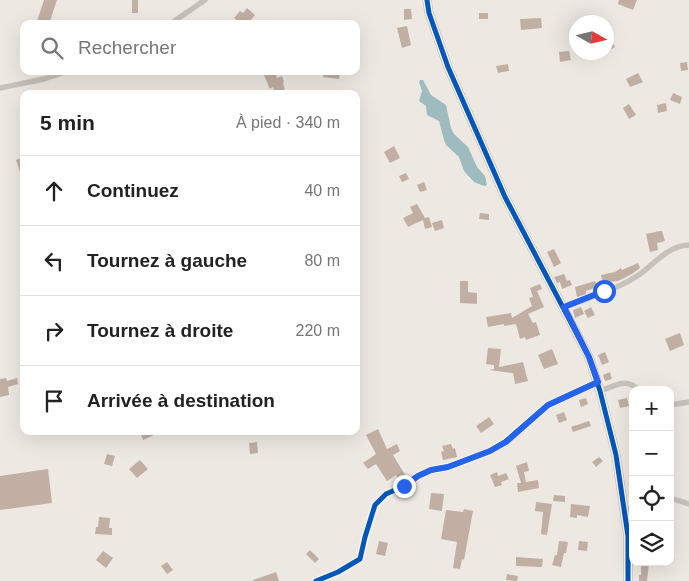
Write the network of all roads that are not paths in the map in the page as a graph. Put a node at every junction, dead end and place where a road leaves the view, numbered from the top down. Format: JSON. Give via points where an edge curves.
{"nodes":[{"id":1,"x":205,"y":0,"type":"edge"},
{"id":2,"x":427,"y":0,"type":"edge"},
{"id":3,"x":176,"y":20,"type":"edge"},
{"id":4,"x":56,"y":75,"type":"edge"},
{"id":5,"x":0,"y":88,"type":"edge"},
{"id":6,"x":689,"y":245,"type":"edge"},
{"id":7,"x":564,"y":307,"type":"junction"},
{"id":8,"x":634,"y":386,"type":"edge"},
{"id":9,"x":599,"y":387,"type":"junction"},
{"id":10,"x":689,"y":402,"type":"edge"},
{"id":11,"x":674,"y":404,"type":"edge"},
{"id":12,"x":674,"y":499,"type":"edge"},
{"id":13,"x":689,"y":504,"type":"edge"},
{"id":14,"x":629,"y":509,"type":"edge"},
{"id":15,"x":316,"y":581,"type":"edge"},
{"id":16,"x":628,"y":581,"type":"edge"}],
"edges":[{"from":1,"to":3,"type":"street"},
{"from":2,"to":7,"type":"street","via":[[448,67],[501,188]]},
{"from":4,"to":5,"type":"street"},
{"from":6,"to":7,"type":"street","via":[[667,253],[622,284]]},
{"from":7,"to":9,"type":"street","via":[[589,357]]},
{"from":8,"to":9,"type":"street","via":[[623,382]]},
{"from":9,"to":14,"type":"street"},
{"from":9,"to":15,"type":"street","via":[[548,405],[506,442],[490,451],[431,470],[386,494],[375,505],[360,559]]},
{"from":10,"to":11,"type":"street"},
{"from":12,"to":13,"type":"street"},
{"from":14,"to":16,"type":"street"}]}
